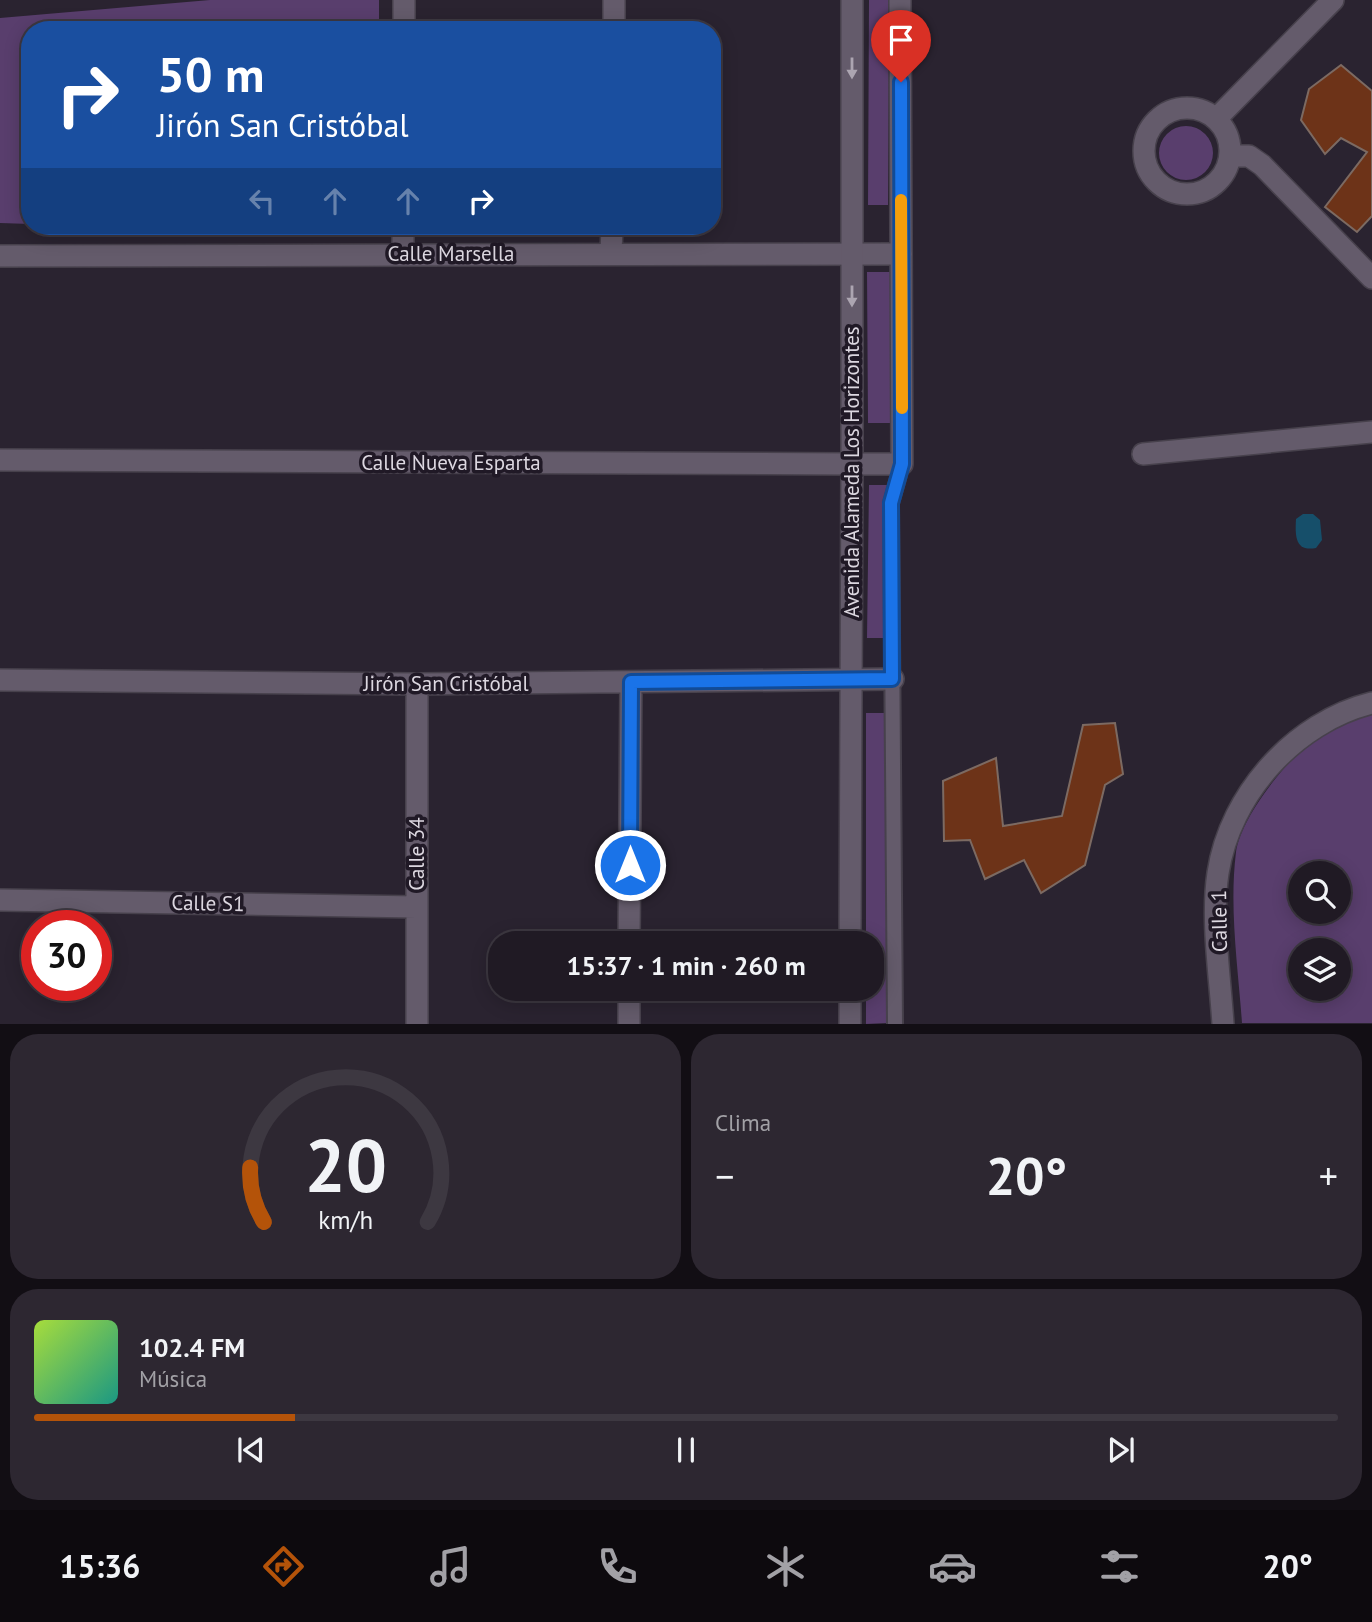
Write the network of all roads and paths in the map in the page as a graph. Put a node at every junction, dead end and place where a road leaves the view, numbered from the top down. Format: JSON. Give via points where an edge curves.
{"nodes":[{"id":1,"x":404,"y":0,"type":"edge"},
{"id":2,"x":614,"y":0,"type":"edge"},
{"id":3,"x":852,"y":0,"type":"edge"},
{"id":4,"x":900,"y":0,"type":"edge"},
{"id":5,"x":1333,"y":0,"type":"edge"},
{"id":6,"x":404,"y":21,"type":"edge"},
{"id":7,"x":614,"y":21,"type":"edge"},
{"id":8,"x":1216,"y":119,"type":"junction"},
{"id":9,"x":1230,"y":156,"type":"junction"},
{"id":10,"x":403,"y":235,"type":"edge"},
{"id":11,"x":612,"y":235,"type":"edge"},
{"id":12,"x":403,"y":253,"type":"junction"},
{"id":13,"x":611,"y":253,"type":"junction"},
{"id":14,"x":852,"y":254,"type":"junction"},
{"id":15,"x":901,"y":254,"type":"junction"},
{"id":16,"x":0,"y":256,"type":"edge"},
{"id":17,"x":1372,"y":278,"type":"edge"},
{"id":18,"x":1372,"y":432,"type":"edge"},
{"id":19,"x":1143,"y":454,"type":"dead end"},
{"id":20,"x":0,"y":460,"type":"edge"},
{"id":21,"x":852,"y":464,"type":"junction"},
{"id":22,"x":902,"y":464,"type":"junction"},
{"id":23,"x":892,"y":679,"type":"junction"},
{"id":24,"x":0,"y":680,"type":"edge"},
{"id":25,"x":850,"y":681,"type":"junction"},
{"id":26,"x":631,"y":682,"type":"junction"},
{"id":27,"x":417,"y":684,"type":"junction"},
{"id":28,"x":1372,"y":703,"type":"edge"},
{"id":29,"x":0,"y":900,"type":"edge"},
{"id":30,"x":416,"y":907,"type":"junction"},
{"id":31,"x":629,"y":931,"type":"edge"},
{"id":32,"x":850,"y":931,"type":"edge"},
{"id":33,"x":629,"y":1001,"type":"edge"},
{"id":34,"x":850,"y":1001,"type":"edge"},
{"id":35,"x":417,"y":1024,"type":"edge"},
{"id":36,"x":629,"y":1024,"type":"edge"},
{"id":37,"x":849,"y":1024,"type":"edge"},
{"id":38,"x":895,"y":1024,"type":"edge"},
{"id":39,"x":1223,"y":1024,"type":"edge"}],
"edges":[{"from":1,"to":6,"type":"street"},
{"from":2,"to":7,"type":"street"},
{"from":3,"to":14,"type":"street","name":"Avenida Alameda Los Horizontes","one_way":true},
{"from":4,"to":15,"type":"street"},
{"from":5,"to":8,"type":"street"},
{"from":8,"to":9,"type":"street","via":[[1227,136]]},
{"from":8,"to":9,"type":"street","via":[[1191,108],[1165,115],[1147,136],[1147,165],[1165,188],[1193,194],[1219,180]]},
{"from":9,"to":17,"type":"street","via":[[1249,156],[1262,165]]},
{"from":10,"to":12,"type":"street"},
{"from":11,"to":13,"type":"street"},
{"from":12,"to":13,"type":"street","name":"Calle Marsella"},
{"from":12,"to":16,"type":"street","name":"Calle Marsella"},
{"from":13,"to":14,"type":"street","name":"Calle Marsella"},
{"from":14,"to":15,"type":"street","name":"Calle Marsella"},
{"from":14,"to":21,"type":"street","name":"Avenida Alameda Los Horizontes","one_way":true},
{"from":15,"to":22,"type":"street"},
{"from":18,"to":19,"type":"street"},
{"from":20,"to":21,"type":"street","name":"Calle Nueva Esparta"},
{"from":21,"to":22,"type":"street","name":"Calle Nueva Esparta"},
{"from":21,"to":25,"type":"street","name":"Avenida Alameda Los Horizontes"},
{"from":22,"to":23,"type":"lane","via":[[891,503]]},
{"from":23,"to":25,"type":"street","name":"Jirón San Cristóbal"},
{"from":23,"to":38,"type":"lane"},
{"from":24,"to":27,"type":"street","name":"Jirón San Cristóbal"},
{"from":25,"to":26,"type":"street","name":"Jirón San Cristóbal"},
{"from":25,"to":32,"type":"street","name":"Avenida Alameda Los Horizontes"},
{"from":26,"to":27,"type":"street","name":"Jirón San Cristóbal"},
{"from":26,"to":31,"type":"street"},
{"from":27,"to":30,"type":"street","name":"Calle 34"},
{"from":28,"to":39,"type":"street","name":"Calle 1","via":[[1354,707],[1302,736],[1260,775],[1235,820],[1218,873]]},
{"from":29,"to":30,"type":"street","name":"Calle S1"},
{"from":30,"to":35,"type":"street","name":"Calle 34"},
{"from":33,"to":36,"type":"street"},
{"from":34,"to":37,"type":"street"}]}
